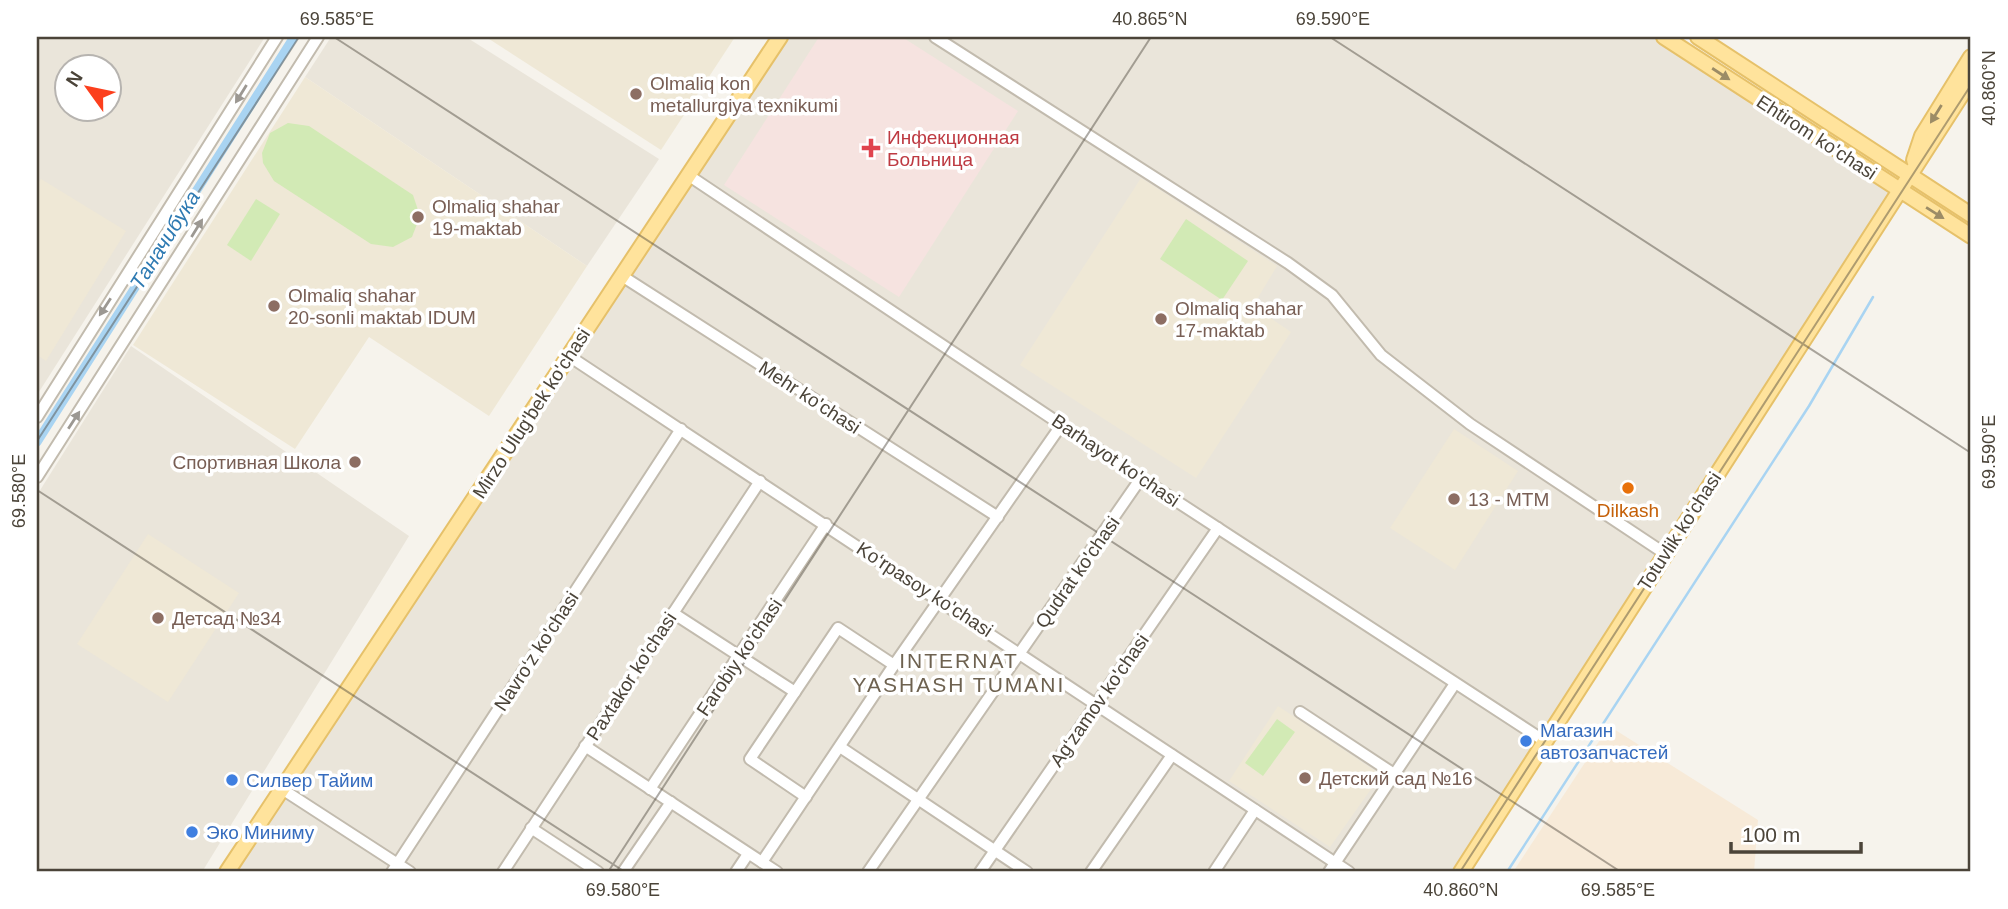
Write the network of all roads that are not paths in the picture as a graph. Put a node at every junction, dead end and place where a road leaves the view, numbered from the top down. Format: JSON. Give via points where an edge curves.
{"nodes":[{"id":1,"x":277,"y":37,"type":"edge"},
{"id":2,"x":318,"y":37,"type":"edge"},
{"id":3,"x":780,"y":37,"type":"edge"},
{"id":4,"x":935,"y":37,"type":"edge"},
{"id":5,"x":1664,"y":37,"type":"edge"},
{"id":6,"x":1698,"y":37,"type":"edge"},
{"id":7,"x":1971,"y":57,"type":"edge"},
{"id":8,"x":1971,"y":80,"type":"edge"},
{"id":9,"x":688,"y":175,"type":"junction"},
{"id":10,"x":1908,"y":175,"type":"junction"},
{"id":11,"x":1899,"y":190,"type":"junction"},
{"id":12,"x":1971,"y":215,"type":"edge"},
{"id":13,"x":1971,"y":236,"type":"edge"},
{"id":14,"x":622,"y":276,"type":"junction"},
{"id":15,"x":569,"y":356,"type":"junction"},
{"id":16,"x":37,"y":417,"type":"edge"},
{"id":17,"x":1062,"y":424,"type":"junction"},
{"id":18,"x":681,"y":429,"type":"junction"},
{"id":19,"x":37,"y":477,"type":"edge"},
{"id":20,"x":1142,"y":478,"type":"junction"},
{"id":21,"x":760,"y":481,"type":"junction"},
{"id":22,"x":998,"y":517,"type":"junction"},
{"id":23,"x":826,"y":524,"type":"junction"},
{"id":24,"x":1219,"y":528,"type":"junction"},
{"id":25,"x":1664,"y":553,"type":"junction"},
{"id":26,"x":940,"y":600,"type":"junction"},
{"id":27,"x":673,"y":613,"type":"junction"},
{"id":28,"x":1020,"y":652,"type":"junction"},
{"id":29,"x":739,"y":656,"type":"junction"},
{"id":30,"x":894,"y":665,"type":"junction"},
{"id":31,"x":1454,"y":685,"type":"junction"},
{"id":32,"x":795,"y":692,"type":"junction"},
{"id":33,"x":1096,"y":704,"type":"junction"},
{"id":34,"x":1300,"y":712,"type":"dead end"},
{"id":35,"x":1546,"y":741,"type":"junction"},
{"id":36,"x":585,"y":746,"type":"junction"},
{"id":37,"x":840,"y":747,"type":"junction"},
{"id":38,"x":1172,"y":755,"type":"junction"},
{"id":39,"x":1394,"y":774,"type":"junction"},
{"id":40,"x":282,"y":789,"type":"junction"},
{"id":41,"x":650,"y":789,"type":"junction"},
{"id":42,"x":806,"y":797,"type":"junction"},
{"id":43,"x":920,"y":799,"type":"junction"},
{"id":44,"x":671,"y":803,"type":"junction"},
{"id":45,"x":1255,"y":810,"type":"junction"},
{"id":46,"x":531,"y":828,"type":"junction"},
{"id":47,"x":995,"y":851,"type":"junction"},
{"id":48,"x":748,"y":853,"type":"junction"},
{"id":49,"x":762,"y":862,"type":"junction"},
{"id":50,"x":395,"y":868,"type":"edge"},
{"id":51,"x":1332,"y":868,"type":"edge"},
{"id":52,"x":227,"y":872,"type":"edge"},
{"id":53,"x":410,"y":872,"type":"edge"},
{"id":54,"x":503,"y":872,"type":"edge"},
{"id":55,"x":598,"y":872,"type":"edge"},
{"id":56,"x":623,"y":872,"type":"edge"},
{"id":57,"x":736,"y":872,"type":"edge"},
{"id":58,"x":777,"y":872,"type":"edge"},
{"id":59,"x":868,"y":872,"type":"edge"},
{"id":60,"x":979,"y":872,"type":"edge"},
{"id":61,"x":1027,"y":872,"type":"edge"},
{"id":62,"x":1091,"y":872,"type":"edge"},
{"id":63,"x":1214,"y":872,"type":"edge"},
{"id":64,"x":1349,"y":872,"type":"edge"},
{"id":65,"x":1461,"y":872,"type":"edge"}],
"edges":[{"from":1,"to":16,"type":"street","one_way":true},
{"from":19,"to":2,"type":"street","one_way":true},
{"from":3,"to":9,"type":"main road","name":"Mirzo Ulug'bek ko'chasi"},
{"from":4,"to":25,"type":"street","via":[[1289,263],[1332,295],[1381,355],[1470,425]]},
{"from":5,"to":11,"type":"main road","name":"Ehtirom ko'chasi","one_way":true},
{"from":6,"to":10,"type":"main road","name":"Ehtirom ko'chasi"},
{"from":7,"to":10,"type":"main road","one_way":true,"via":[[1922,136]]},
{"from":8,"to":10,"type":"main road"},
{"from":9,"to":14,"type":"main road","name":"Mirzo Ulug'bek ko'chasi"},
{"from":9,"to":17,"type":"street","name":"Barhayot ko'chasi"},
{"from":10,"to":11,"type":"main road","name":"Totuvlik ko'chasi"},
{"from":10,"to":12,"type":"main road","name":"Ehtirom ko'chasi"},
{"from":11,"to":13,"type":"main road","name":"Ehtirom ko'chasi","one_way":true},
{"from":11,"to":25,"type":"main road","name":"Totuvlik ko'chasi"},
{"from":14,"to":15,"type":"main road","name":"Mirzo Ulug'bek ko'chasi"},
{"from":14,"to":22,"type":"street","name":"Mehr ko'chasi"},
{"from":15,"to":18,"type":"street","name":"Ko‘rpasoy ko'chasi"},
{"from":15,"to":40,"type":"main road","name":"Mirzo Ulug'bek ko'chasi"},
{"from":17,"to":20,"type":"street","name":"Barhayot ko'chasi"},
{"from":17,"to":22,"type":"street"},
{"from":18,"to":21,"type":"street","name":"Ko‘rpasoy ko'chasi"},
{"from":18,"to":50,"type":"street","name":"Navro‘z ko'chasi"},
{"from":20,"to":24,"type":"street","name":"Barhayot ko'chasi"},
{"from":20,"to":28,"type":"street","name":"Qudrat ko'chasi"},
{"from":21,"to":23,"type":"street","name":"Ko‘rpasoy ko'chasi"},
{"from":21,"to":27,"type":"street","name":"Paxtakor ko'chasi"},
{"from":22,"to":26,"type":"street"},
{"from":23,"to":26,"type":"street","name":"Ko‘rpasoy ko'chasi"},
{"from":23,"to":29,"type":"street","name":"Farobiy ko'chasi"},
{"from":24,"to":31,"type":"street","name":"Barhayot ko'chasi"},
{"from":24,"to":33,"type":"street","name":"Ag‘zamov ko'chasi"},
{"from":25,"to":35,"type":"main road","name":"Totuvlik ko'chasi"},
{"from":26,"to":28,"type":"street","name":"Ko‘rpasoy ko'chasi"},
{"from":26,"to":30,"type":"street"},
{"from":27,"to":29,"type":"street"},
{"from":27,"to":36,"type":"street","name":"Paxtakor ko'chasi"},
{"from":28,"to":33,"type":"street","name":"Ko‘rpasoy ko'chasi"},
{"from":28,"to":43,"type":"street","name":"Qudrat ko'chasi"},
{"from":29,"to":32,"type":"street"},
{"from":29,"to":41,"type":"street","name":"Farobiy ko'chasi"},
{"from":30,"to":32,"type":"street","via":[[838,628]]},
{"from":30,"to":37,"type":"street"},
{"from":31,"to":35,"type":"street","name":"Barhayot ko'chasi"},
{"from":31,"to":39,"type":"street"},
{"from":32,"to":42,"type":"street","via":[[750,759]]},
{"from":33,"to":38,"type":"street","name":"Ko‘rpasoy ko'chasi"},
{"from":33,"to":47,"type":"street","name":"Ag‘zamov ko'chasi"},
{"from":34,"to":39,"type":"street"},
{"from":35,"to":65,"type":"main road","name":"Totuvlik ko'chasi"},
{"from":36,"to":41,"type":"street"},
{"from":36,"to":46,"type":"street","name":"Paxtakor ko'chasi"},
{"from":37,"to":42,"type":"street"},
{"from":37,"to":43,"type":"street"},
{"from":38,"to":45,"type":"street","name":"Ko‘rpasoy ko'chasi"},
{"from":38,"to":62,"type":"street"},
{"from":39,"to":51,"type":"street"},
{"from":40,"to":50,"type":"street"},
{"from":40,"to":52,"type":"main road","name":"Mirzo Ulug'bek ko'chasi"},
{"from":41,"to":44,"type":"street"},
{"from":42,"to":49,"type":"street"},
{"from":43,"to":47,"type":"street"},
{"from":43,"to":59,"type":"street","name":"Qudrat ko'chasi"},
{"from":44,"to":48,"type":"street"},
{"from":44,"to":56,"type":"street"},
{"from":45,"to":51,"type":"street","name":"Ko‘rpasoy ko'chasi"},
{"from":45,"to":63,"type":"street"},
{"from":46,"to":54,"type":"street","name":"Paxtakor ko'chasi"},
{"from":46,"to":55,"type":"street"},
{"from":47,"to":60,"type":"street","name":"Ag‘zamov ko'chasi"},
{"from":47,"to":61,"type":"street"},
{"from":48,"to":49,"type":"street"},
{"from":48,"to":57,"type":"street"},
{"from":49,"to":58,"type":"street"},
{"from":50,"to":53,"type":"street"},
{"from":51,"to":64,"type":"street","name":"Ko‘rpasoy ko'chasi"}]}
